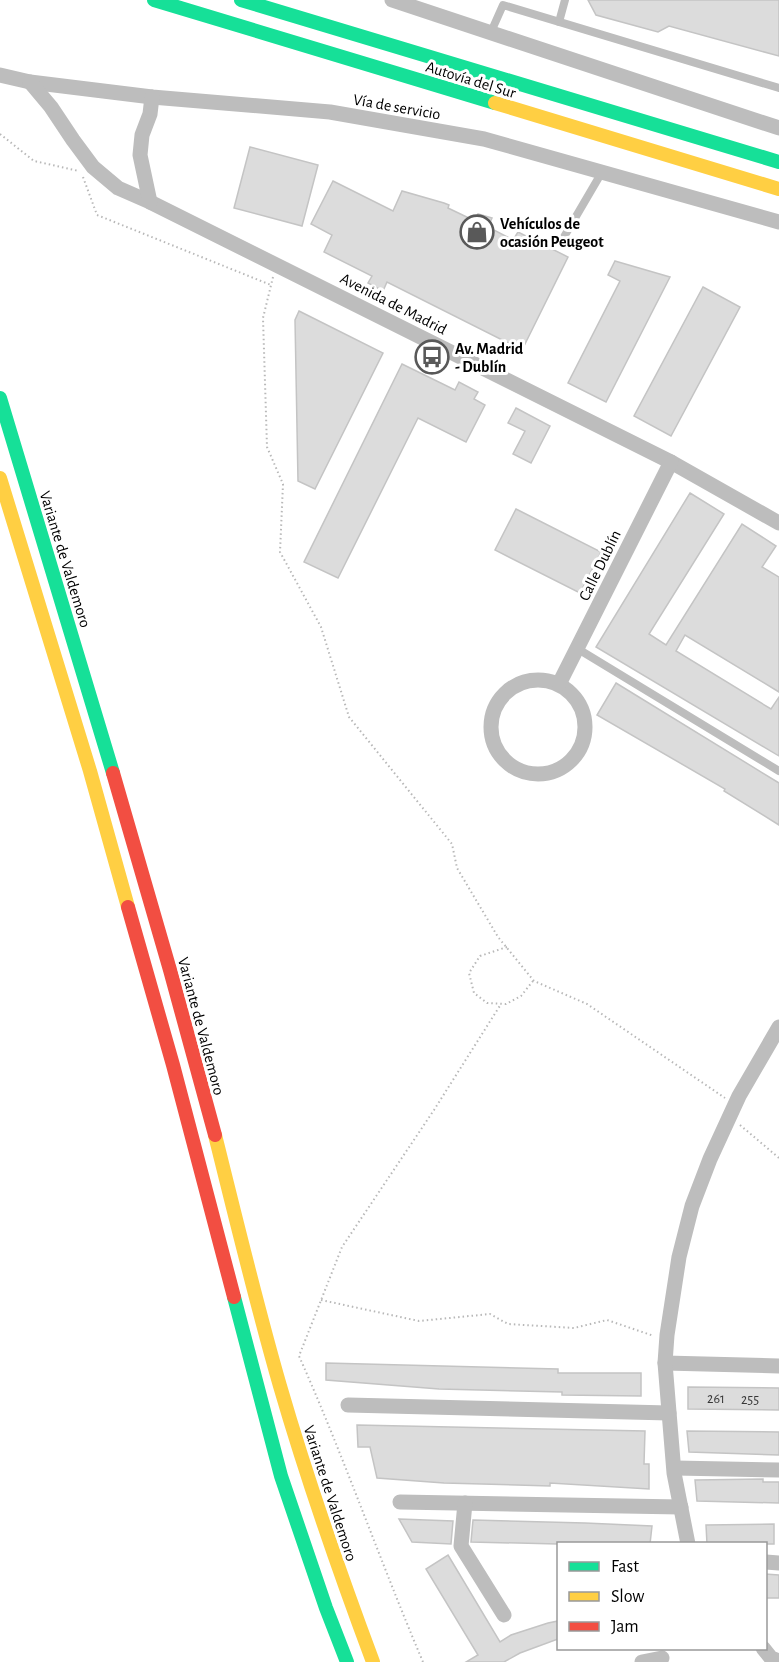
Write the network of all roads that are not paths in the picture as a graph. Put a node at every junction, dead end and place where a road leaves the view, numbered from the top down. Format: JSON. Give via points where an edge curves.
{"nodes":[{"id":1,"x":154,"y":0,"type":"edge"},
{"id":2,"x":241,"y":0,"type":"edge"},
{"id":3,"x":392,"y":0,"type":"edge"},
{"id":4,"x":565,"y":0,"type":"edge"},
{"id":5,"x":559,"y":22,"type":"junction"},
{"id":6,"x":491,"y":32,"type":"junction"},
{"id":7,"x":0,"y":75,"type":"edge"},
{"id":8,"x":30,"y":82,"type":"junction"},
{"id":9,"x":779,"y":88,"type":"edge"},
{"id":10,"x":152,"y":97,"type":"junction"},
{"id":11,"x":779,"y":128,"type":"edge"},
{"id":12,"x":779,"y":162,"type":"edge"},
{"id":13,"x":602,"y":172,"type":"junction"},
{"id":14,"x":779,"y":189,"type":"edge"},
{"id":15,"x":150,"y":202,"type":"junction"},
{"id":16,"x":779,"y":222,"type":"edge"},
{"id":17,"x":561,"y":242,"type":"dead end"},
{"id":18,"x":0,"y":398,"type":"edge"},
{"id":19,"x":671,"y":462,"type":"junction"},
{"id":20,"x":0,"y":478,"type":"edge"},
{"id":21,"x":779,"y":523,"type":"edge"},
{"id":22,"x":578,"y":650,"type":"junction"},
{"id":23,"x":559,"y":684,"type":"junction"},
{"id":24,"x":779,"y":771,"type":"edge"},
{"id":25,"x":779,"y":1028,"type":"edge"},
{"id":26,"x":665,"y":1363,"type":"junction"},
{"id":27,"x":779,"y":1366,"type":"edge"},
{"id":28,"x":348,"y":1405,"type":"dead end"},
{"id":29,"x":669,"y":1413,"type":"junction"},
{"id":30,"x":675,"y":1468,"type":"junction"},
{"id":31,"x":779,"y":1470,"type":"edge"},
{"id":32,"x":400,"y":1502,"type":"dead end"},
{"id":33,"x":465,"y":1503,"type":"junction"},
{"id":34,"x":681,"y":1507,"type":"junction"},
{"id":35,"x":688,"y":1542,"type":"edge"},
{"id":36,"x":504,"y":1615,"type":"dead end"},
{"id":37,"x":764,"y":1650,"type":"edge"},
{"id":38,"x":664,"y":1656,"type":"edge"},
{"id":39,"x":779,"y":1661,"type":"edge"},
{"id":40,"x":347,"y":1662,"type":"edge"},
{"id":41,"x":373,"y":1662,"type":"edge"},
{"id":42,"x":642,"y":1662,"type":"edge"}],
"edges":[{"from":1,"to":14,"type":"main road","name":"Autovía del Sur"},
{"from":2,"to":12,"type":"main road","name":"Autovía del Sur"},
{"from":3,"to":6,"type":"street"},
{"from":4,"to":5,"type":"lane"},
{"from":5,"to":6,"type":"lane","via":[[503,5]]},
{"from":5,"to":9,"type":"lane"},
{"from":6,"to":11,"type":"street"},
{"from":7,"to":8,"type":"street","name":"Vía de servicio"},
{"from":8,"to":10,"type":"street","name":"Vía de servicio"},
{"from":8,"to":15,"type":"street","name":"Avenida de Madrid","via":[[51,107],[86,168]]},
{"from":10,"to":13,"type":"street","name":"Vía de servicio","via":[[330,112],[484,139]]},
{"from":10,"to":15,"type":"street","via":[[140,155]]},
{"from":13,"to":16,"type":"street","name":"Vía de servicio"},
{"from":13,"to":17,"type":"lane"},
{"from":15,"to":19,"type":"street","name":"Avenida de Madrid"},
{"from":18,"to":41,"type":"main road","name":"Variante de Valdemoro","via":[[188,1033],[304,1468]]},
{"from":19,"to":21,"type":"street","name":"Avenida de Madrid"},
{"from":19,"to":22,"type":"street","name":"Calle Dublín"},
{"from":20,"to":40,"type":"main road","via":[[94,782],[281,1476]]},
{"from":22,"to":23,"type":"street","name":"Calle Dublín"},
{"from":22,"to":24,"type":"lane"},
{"from":23,"to":23,"type":"street","via":[[538,679],[518,684],[501,697],[491,716],[491,737],[500,757],[516,770],[537,775],[558,771],[575,758],[585,738],[585,717],[576,698]]},
{"from":25,"to":26,"type":"street","via":[[732,1110],[692,1206],[679,1257]]},
{"from":26,"to":27,"type":"street"},
{"from":26,"to":29,"type":"street"},
{"from":28,"to":29,"type":"street"},
{"from":29,"to":30,"type":"street"},
{"from":30,"to":31,"type":"street"},
{"from":30,"to":34,"type":"street"},
{"from":32,"to":33,"type":"street"},
{"from":33,"to":34,"type":"street"},
{"from":33,"to":36,"type":"street","via":[[461,1546]]},
{"from":34,"to":35,"type":"street"},
{"from":37,"to":39,"type":"street"},
{"from":38,"to":42,"type":"street"}]}
